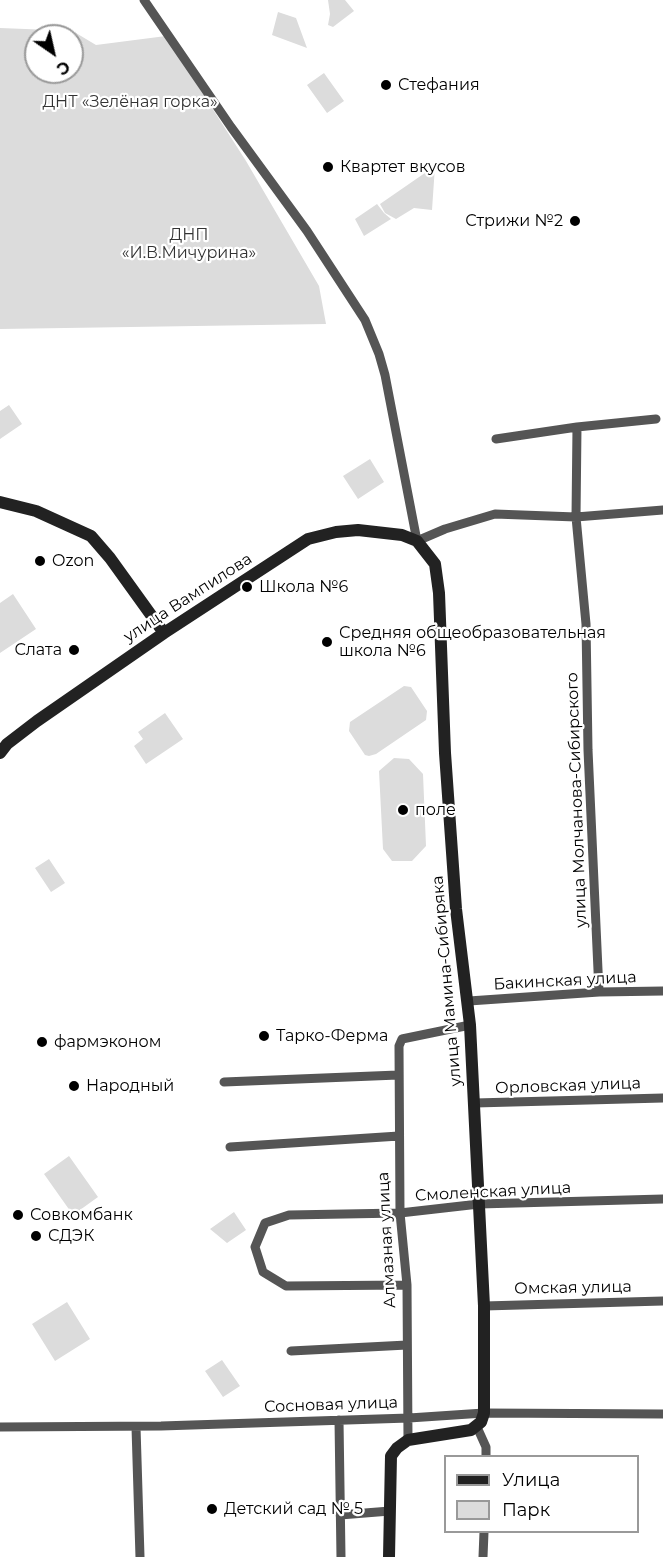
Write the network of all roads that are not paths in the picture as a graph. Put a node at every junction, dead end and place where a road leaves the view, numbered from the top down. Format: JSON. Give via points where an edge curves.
{"nodes":[{"id":1,"x":144,"y":0,"type":"edge"},
{"id":2,"x":656,"y":419,"type":"dead end"},
{"id":3,"x":577,"y":427,"type":"junction"},
{"id":4,"x":496,"y":439,"type":"dead end"},
{"id":5,"x":0,"y":502,"type":"edge"},
{"id":6,"x":663,"y":510,"type":"edge"},
{"id":7,"x":576,"y":517,"type":"junction"},
{"id":8,"x":417,"y":541,"type":"junction"},
{"id":9,"x":164,"y":633,"type":"junction"},
{"id":10,"x":0,"y":753,"type":"edge"},
{"id":11,"x":663,"y":991,"type":"edge"},
{"id":12,"x":600,"y":992,"type":"junction"},
{"id":13,"x":469,"y":1001,"type":"junction"},
{"id":14,"x":470,"y":1025,"type":"junction"},
{"id":15,"x":398,"y":1075,"type":"junction"},
{"id":16,"x":224,"y":1082,"type":"dead end"},
{"id":17,"x":663,"y":1098,"type":"edge"},
{"id":18,"x":475,"y":1103,"type":"junction"},
{"id":19,"x":399,"y":1136,"type":"junction"},
{"id":20,"x":230,"y":1147,"type":"dead end"},
{"id":21,"x":663,"y":1199,"type":"edge"},
{"id":22,"x":479,"y":1204,"type":"junction"},
{"id":23,"x":400,"y":1213,"type":"junction"},
{"id":24,"x":407,"y":1285,"type":"junction"},
{"id":25,"x":663,"y":1301,"type":"edge"},
{"id":26,"x":484,"y":1306,"type":"junction"},
{"id":27,"x":407,"y":1346,"type":"junction"},
{"id":28,"x":291,"y":1351,"type":"dead end"},
{"id":29,"x":484,"y":1413,"type":"junction"},
{"id":30,"x":663,"y":1414,"type":"edge"},
{"id":31,"x":410,"y":1418,"type":"junction"},
{"id":32,"x":339,"y":1420,"type":"junction"},
{"id":33,"x":136,"y":1426,"type":"junction"},
{"id":34,"x":477,"y":1426,"type":"junction"},
{"id":35,"x":0,"y":1427,"type":"edge"},
{"id":36,"x":408,"y":1440,"type":"junction"},
{"id":37,"x":486,"y":1455,"type":"edge"},
{"id":38,"x":390,"y":1511,"type":"junction"},
{"id":39,"x":340,"y":1515,"type":"junction"},
{"id":40,"x":484,"y":1533,"type":"edge"},
{"id":41,"x":140,"y":1557,"type":"edge"},
{"id":42,"x":341,"y":1557,"type":"edge"},
{"id":43,"x":389,"y":1557,"type":"edge"},
{"id":44,"x":483,"y":1557,"type":"edge"}],
"edges":[{"from":1,"to":8,"type":"street","via":[[365,320],[385,375]]},
{"from":2,"to":3,"type":"street"},
{"from":3,"to":4,"type":"street"},
{"from":3,"to":7,"type":"street","name":"улица Молчанова-Сибирского"},
{"from":5,"to":9,"type":"street","via":[[36,511],[91,536]]},
{"from":6,"to":7,"type":"street"},
{"from":7,"to":8,"type":"street","via":[[495,514]]},
{"from":7,"to":12,"type":"street","name":"улица Молчанова-Сибирского","via":[[586,624]]},
{"from":8,"to":9,"type":"street","name":"улица Вампилова","via":[[358,530],[308,539]]},
{"from":8,"to":13,"type":"street","name":"улица Мамина-Сибиряка","via":[[435,564],[439,593],[454,883]]},
{"from":9,"to":10,"type":"street","name":"улица Вампилова","via":[[37,721]]},
{"from":11,"to":12,"type":"street","name":"Бакинская улица"},
{"from":12,"to":13,"type":"street","name":"Бакинская улица"},
{"from":13,"to":14,"type":"street","name":"улица Мамина-Сибиряка"},
{"from":14,"to":15,"type":"street","name":"Алмазная улица","via":[[402,1039]]},
{"from":14,"to":18,"type":"street","name":"улица Мамина-Сибиряка"},
{"from":15,"to":16,"type":"street"},
{"from":15,"to":19,"type":"street","name":"Алмазная улица"},
{"from":17,"to":18,"type":"street","name":"Орловская улица"},
{"from":18,"to":22,"type":"street","name":"улица Мамина-Сибиряка"},
{"from":19,"to":20,"type":"street"},
{"from":19,"to":23,"type":"street","name":"Алмазная улица"},
{"from":21,"to":22,"type":"street","name":"Смоленская улица"},
{"from":22,"to":23,"type":"street","name":"Смоленская улица"},
{"from":22,"to":26,"type":"street","name":"улица Мамина-Сибиряка"},
{"from":23,"to":24,"type":"street","name":"Алмазная улица"},
{"from":23,"to":24,"type":"street","name":"Смоленская улица","via":[[289,1215],[265,1223],[255,1247],[263,1272],[286,1286]]},
{"from":24,"to":27,"type":"street","name":"Алмазная улица"},
{"from":25,"to":26,"type":"street","name":"Омская улица"},
{"from":26,"to":29,"type":"street","name":"улица Мамина-Сибиряка"},
{"from":27,"to":28,"type":"street"},
{"from":27,"to":31,"type":"street","name":"Алмазная улица"},
{"from":29,"to":30,"type":"street","name":"Сосновая улица"},
{"from":29,"to":31,"type":"street","name":"Сосновая улица"},
{"from":29,"to":34,"type":"street","name":"улица Мамина-Сибиряка"},
{"from":31,"to":32,"type":"street","name":"Сосновая улица"},
{"from":31,"to":36,"type":"street","name":"Алмазная улица"},
{"from":32,"to":33,"type":"street","name":"Сосновая улица"},
{"from":32,"to":39,"type":"street"},
{"from":33,"to":35,"type":"street","name":"Сосновая улица"},
{"from":33,"to":41,"type":"street"},
{"from":34,"to":36,"type":"street"},
{"from":34,"to":37,"type":"street"},
{"from":36,"to":38,"type":"street","via":[[390,1456]]},
{"from":38,"to":39,"type":"street"},
{"from":38,"to":43,"type":"street"},
{"from":39,"to":42,"type":"street"},
{"from":40,"to":44,"type":"street"}]}
